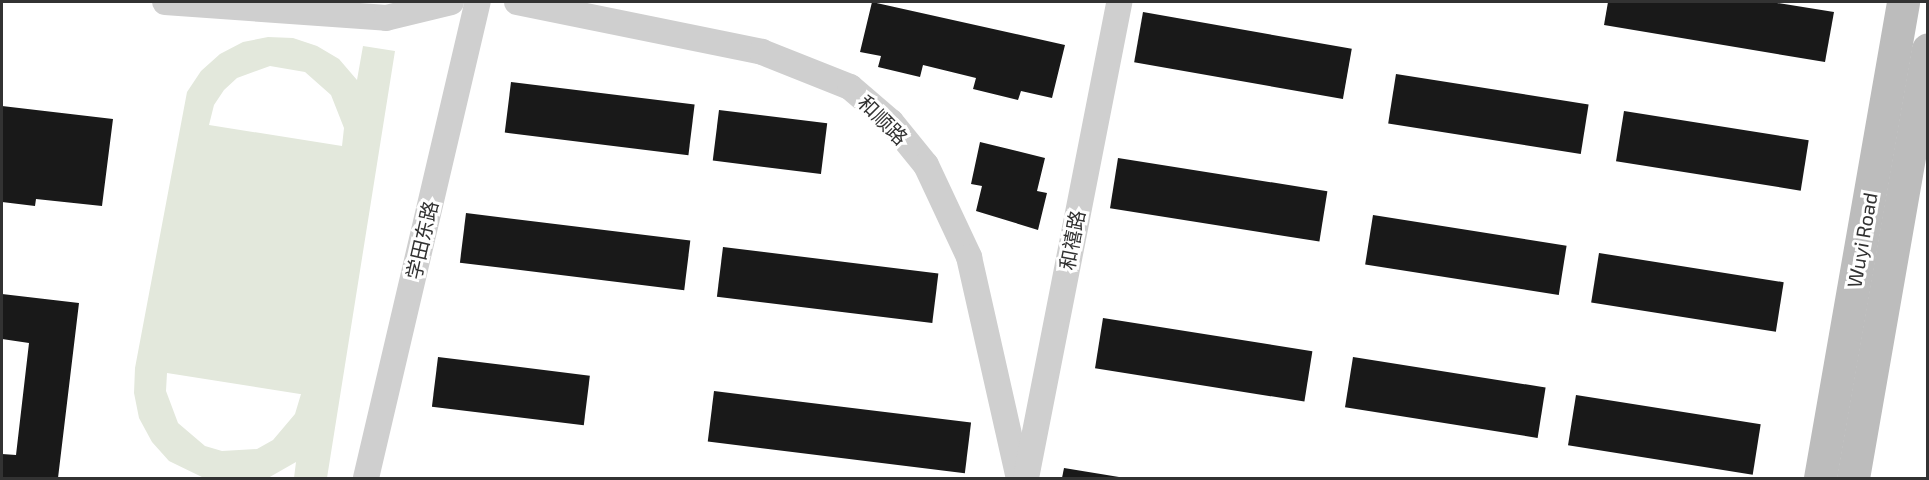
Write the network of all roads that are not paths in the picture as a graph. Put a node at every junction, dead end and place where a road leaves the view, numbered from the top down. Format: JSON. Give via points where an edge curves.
{"nodes":[{"id":1,"x":165,"y":2,"type":"edge"},
{"id":2,"x":451,"y":2,"type":"edge"},
{"id":3,"x":478,"y":2,"type":"edge"},
{"id":4,"x":518,"y":2,"type":"edge"},
{"id":5,"x":1119,"y":2,"type":"edge"},
{"id":6,"x":1903,"y":2,"type":"edge"},
{"id":7,"x":1928,"y":50,"type":"edge"},
{"id":8,"x":366,"y":478,"type":"edge"},
{"id":9,"x":1019,"y":478,"type":"edge"},
{"id":10,"x":1026,"y":478,"type":"edge"},
{"id":11,"x":1821,"y":478,"type":"edge"},
{"id":12,"x":1853,"y":478,"type":"edge"}],
"edges":[{"from":1,"to":2,"type":"street","via":[[386,18]]},
{"from":3,"to":8,"type":"street","name":"学田东路"},
{"from":4,"to":9,"type":"street","name":"和顺路","via":[[762,52],[849,87],[891,122],[926,165],[969,257]]},
{"from":5,"to":10,"type":"street","name":"和禧路"},
{"from":6,"to":11,"type":"main road","name":"Wuyi Road"},
{"from":7,"to":12,"type":"main road","name":"Wuyi Road"}]}
